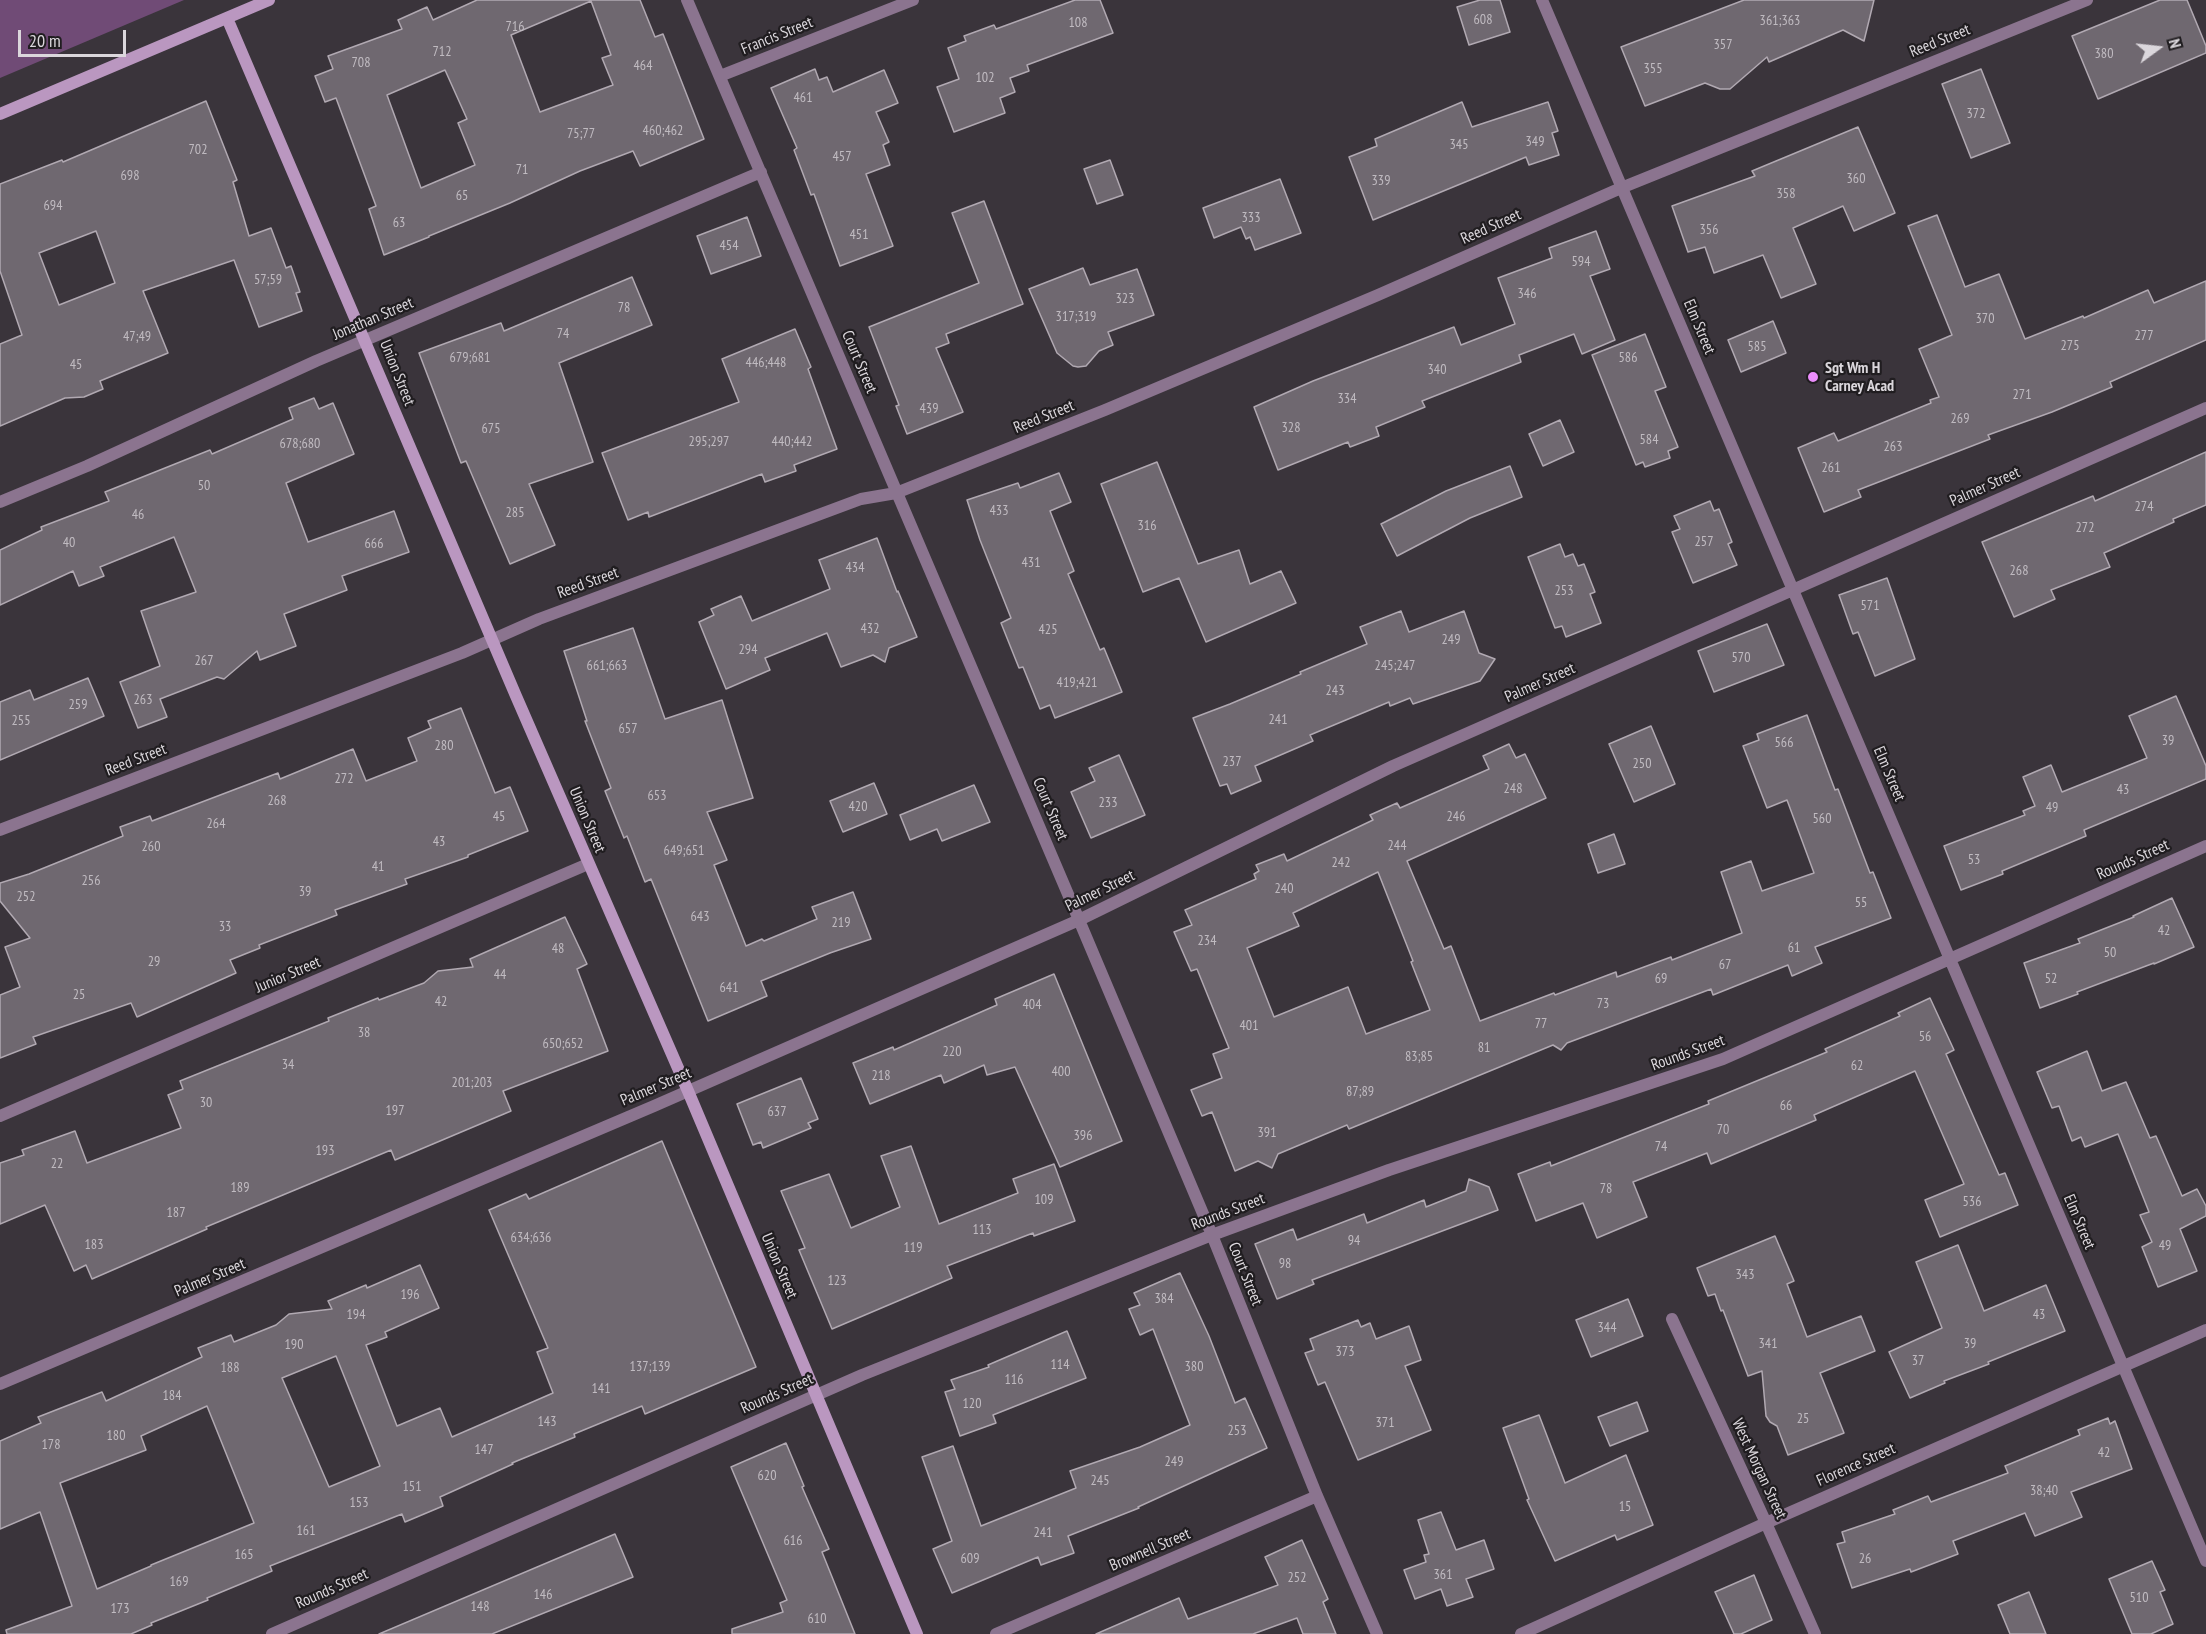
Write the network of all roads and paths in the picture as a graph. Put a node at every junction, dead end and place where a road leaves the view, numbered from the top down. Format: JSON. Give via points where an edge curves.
{"nodes":[{"id":1,"x":269,"y":0,"type":"edge"},
{"id":2,"x":687,"y":0,"type":"edge"},
{"id":3,"x":913,"y":0,"type":"edge"},
{"id":4,"x":1542,"y":0,"type":"edge"},
{"id":5,"x":2087,"y":0,"type":"edge"},
{"id":6,"x":227,"y":18,"type":"junction"},
{"id":7,"x":720,"y":76,"type":"junction"},
{"id":8,"x":0,"y":114,"type":"edge"},
{"id":9,"x":761,"y":172,"type":"junction"},
{"id":10,"x":1621,"y":188,"type":"junction"},
{"id":11,"x":366,"y":341,"type":"junction"},
{"id":12,"x":2206,"y":408,"type":"edge"},
{"id":13,"x":896,"y":494,"type":"junction"},
{"id":14,"x":0,"y":502,"type":"edge"},
{"id":15,"x":1794,"y":588,"type":"junction"},
{"id":16,"x":492,"y":640,"type":"junction"},
{"id":17,"x":0,"y":830,"type":"edge"},
{"id":18,"x":2206,"y":846,"type":"edge"},
{"id":19,"x":588,"y":864,"type":"junction"},
{"id":20,"x":1079,"y":920,"type":"junction"},
{"id":21,"x":1950,"y":960,"type":"junction"},
{"id":22,"x":688,"y":1091,"type":"junction"},
{"id":23,"x":0,"y":1116,"type":"edge"},
{"id":24,"x":1212,"y":1235,"type":"junction"},
{"id":25,"x":1672,"y":1320,"type":"dead end"},
{"id":26,"x":2206,"y":1330,"type":"edge"},
{"id":27,"x":2123,"y":1367,"type":"junction"},
{"id":28,"x":0,"y":1384,"type":"edge"},
{"id":29,"x":815,"y":1395,"type":"junction"},
{"id":30,"x":1317,"y":1496,"type":"junction"},
{"id":31,"x":1766,"y":1523,"type":"junction"},
{"id":32,"x":2206,"y":1561,"type":"edge"},
{"id":33,"x":272,"y":1634,"type":"edge"},
{"id":34,"x":917,"y":1634,"type":"edge"},
{"id":35,"x":996,"y":1634,"type":"edge"},
{"id":36,"x":1377,"y":1634,"type":"edge"},
{"id":37,"x":1521,"y":1634,"type":"edge"},
{"id":38,"x":1815,"y":1634,"type":"edge"}],
"edges":[{"from":1,"to":6,"type":"main road"},
{"from":2,"to":7,"type":"street","name":"Court Street"},
{"from":3,"to":7,"type":"street","name":"Francis Street"},
{"from":4,"to":10,"type":"street","name":"Elm Street"},
{"from":5,"to":10,"type":"street","name":"Reed Street"},
{"from":6,"to":8,"type":"main road"},
{"from":6,"to":11,"type":"main road","name":"Union Street"},
{"from":7,"to":9,"type":"street","name":"Court Street"},
{"from":9,"to":11,"type":"street","name":"Jonathan Street"},
{"from":9,"to":13,"type":"street","name":"Court Street"},
{"from":10,"to":13,"type":"street","name":"Reed Street","via":[[1105,410]]},
{"from":10,"to":15,"type":"street","name":"Elm Street"},
{"from":11,"to":14,"type":"street","name":"Jonathan Street"},
{"from":11,"to":16,"type":"main road","name":"Union Street"},
{"from":12,"to":15,"type":"street","name":"Palmer Street"},
{"from":13,"to":16,"type":"street","name":"Reed Street","via":[[861,499]]},
{"from":13,"to":20,"type":"street","name":"Court Street"},
{"from":15,"to":20,"type":"street","name":"Palmer Street","via":[[1393,766]]},
{"from":15,"to":21,"type":"street","name":"Elm Street"},
{"from":16,"to":17,"type":"street","name":"Reed Street"},
{"from":16,"to":19,"type":"main road","name":"Union Street"},
{"from":18,"to":21,"type":"street","name":"Rounds Street"},
{"from":19,"to":22,"type":"main road","name":"Union Street"},
{"from":19,"to":23,"type":"street","name":"Junior Street"},
{"from":20,"to":22,"type":"street","name":"Palmer Street"},
{"from":20,"to":24,"type":"street","name":"Court Street"},
{"from":21,"to":24,"type":"street","name":"Rounds Street","via":[[1723,1059],[1389,1170]]},
{"from":21,"to":27,"type":"street","name":"Elm Street"},
{"from":22,"to":28,"type":"street","name":"Palmer Street"},
{"from":22,"to":29,"type":"main road","name":"Union Street"},
{"from":24,"to":29,"type":"street","name":"Rounds Street"},
{"from":24,"to":30,"type":"street","name":"Court Street"},
{"from":25,"to":31,"type":"street","name":"West Morgan Street"},
{"from":26,"to":27,"type":"street","name":"Florence Street"},
{"from":27,"to":31,"type":"street","name":"Florence Street"},
{"from":27,"to":32,"type":"street","name":"Elm Street"},
{"from":29,"to":33,"type":"street","name":"Rounds Street"},
{"from":29,"to":34,"type":"main road","name":"Union Street"},
{"from":30,"to":35,"type":"street","name":"Brownell Street"},
{"from":30,"to":36,"type":"street","name":"Court Street"},
{"from":31,"to":37,"type":"street","name":"Florence Street"},
{"from":31,"to":38,"type":"street","name":"West Morgan Street"}]}
